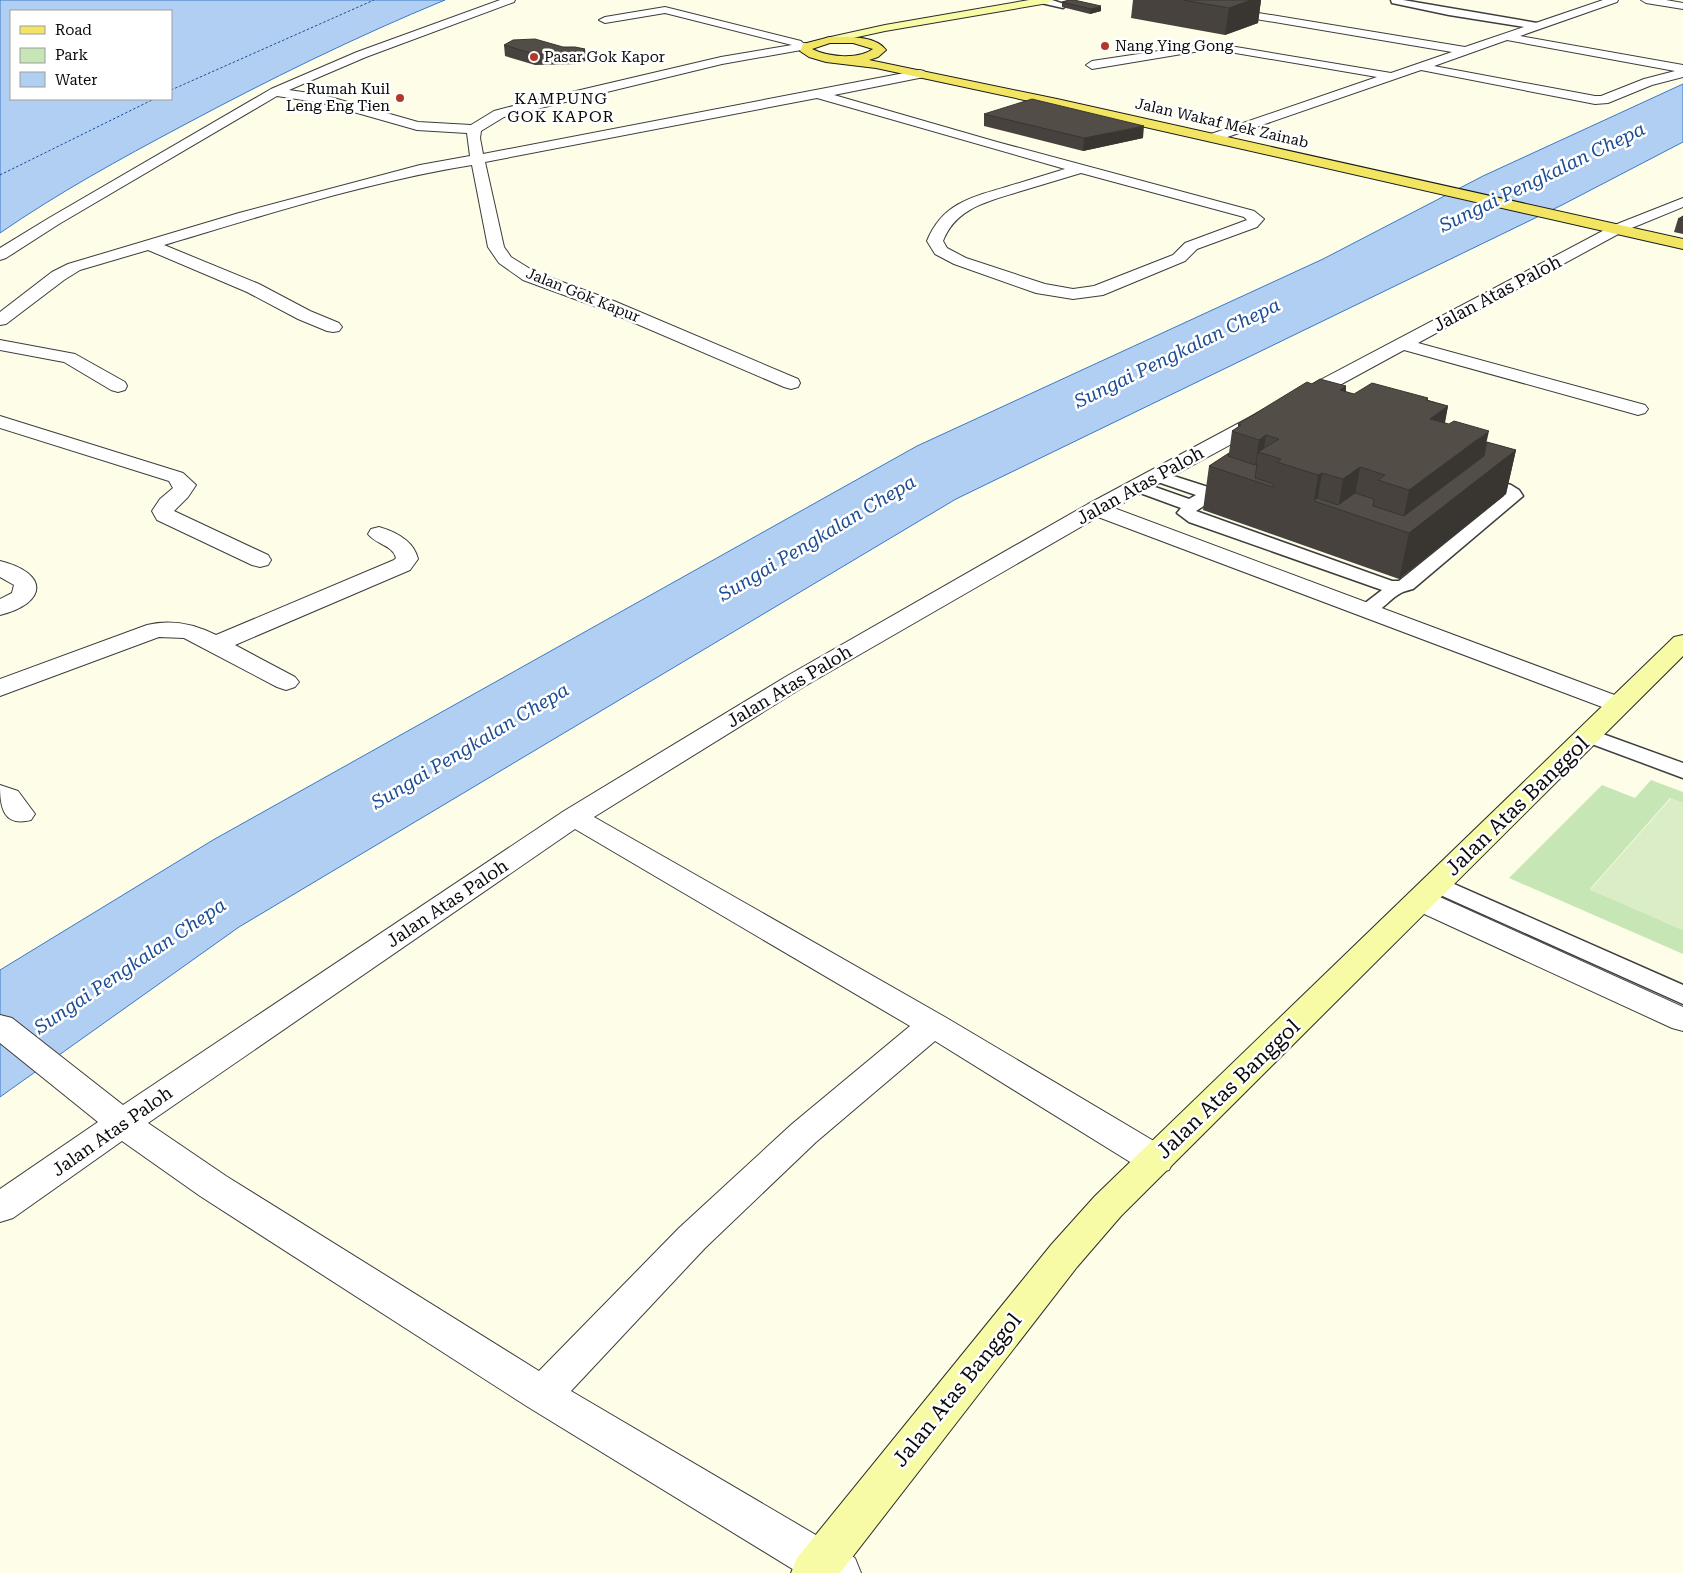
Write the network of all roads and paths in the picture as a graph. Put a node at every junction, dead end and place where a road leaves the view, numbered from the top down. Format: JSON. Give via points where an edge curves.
{"nodes":[{"id":1,"x":510,"y":0,"type":"edge"},
{"id":2,"x":1046,"y":0,"type":"edge"},
{"id":3,"x":1161,"y":0,"type":"edge"},
{"id":4,"x":1397,"y":0,"type":"edge"},
{"id":5,"x":1581,"y":0,"type":"edge"},
{"id":6,"x":1646,"y":0,"type":"edge"},
{"id":7,"x":1608,"y":2,"type":"edge"},
{"id":8,"x":1063,"y":5,"type":"edge"},
{"id":9,"x":1683,"y":6,"type":"edge"},
{"id":10,"x":606,"y":20,"type":"dead end"},
{"id":11,"x":934,"y":21,"type":"junction"},
{"id":12,"x":1299,"y":23,"type":"junction"},
{"id":13,"x":1537,"y":26,"type":"junction"},
{"id":14,"x":1273,"y":31,"type":"dead end"},
{"id":15,"x":1506,"y":37,"type":"junction"},
{"id":16,"x":1247,"y":39,"type":"dead end"},
{"id":17,"x":830,"y":40,"type":"junction"},
{"id":18,"x":807,"y":46,"type":"junction"},
{"id":19,"x":1212,"y":46,"type":"junction"},
{"id":20,"x":879,"y":48,"type":"junction"},
{"id":21,"x":1467,"y":50,"type":"junction"},
{"id":22,"x":1664,"y":53,"type":"dead end"},
{"id":23,"x":826,"y":58,"type":"junction"},
{"id":24,"x":1634,"y":60,"type":"junction"},
{"id":25,"x":1092,"y":65,"type":"dead end"},
{"id":26,"x":1421,"y":66,"type":"junction"},
{"id":27,"x":1683,"y":71,"type":"edge"},
{"id":28,"x":680,"y":72,"type":"junction"},
{"id":29,"x":920,"y":74,"type":"junction"},
{"id":30,"x":1392,"y":76,"type":"junction"},
{"id":31,"x":275,"y":92,"type":"junction"},
{"id":32,"x":818,"y":94,"type":"junction"},
{"id":33,"x":1057,"y":103,"type":"junction"},
{"id":34,"x":474,"y":130,"type":"junction"},
{"id":35,"x":1212,"y":138,"type":"junction"},
{"id":36,"x":477,"y":160,"type":"junction"},
{"id":37,"x":1080,"y":170,"type":"junction"},
{"id":38,"x":1683,"y":202,"type":"edge"},
{"id":39,"x":1617,"y":229,"type":"junction"},
{"id":40,"x":1683,"y":244,"type":"edge"},
{"id":41,"x":150,"y":245,"type":"junction"},
{"id":42,"x":0,"y":255,"type":"edge"},
{"id":43,"x":0,"y":320,"type":"edge"},
{"id":44,"x":333,"y":327,"type":"dead end"},
{"id":45,"x":1402,"y":344,"type":"junction"},
{"id":46,"x":0,"y":345,"type":"edge"},
{"id":47,"x":791,"y":383,"type":"dead end"},
{"id":48,"x":118,"y":386,"type":"dead end"},
{"id":49,"x":1638,"y":410,"type":"dead end"},
{"id":50,"x":0,"y":422,"type":"edge"},
{"id":51,"x":1148,"y":481,"type":"junction"},
{"id":52,"x":1210,"y":494,"type":"junction"},
{"id":53,"x":1191,"y":506,"type":"junction"},
{"id":54,"x":1096,"y":509,"type":"junction"},
{"id":55,"x":379,"y":534,"type":"dead end"},
{"id":56,"x":260,"y":560,"type":"dead end"},
{"id":57,"x":0,"y":568,"type":"edge"},
{"id":58,"x":1394,"y":587,"type":"junction"},
{"id":59,"x":0,"y":608,"type":"edge"},
{"id":60,"x":1366,"y":610,"type":"junction"},
{"id":61,"x":1683,"y":642,"type":"edge"},
{"id":62,"x":214,"y":645,"type":"junction"},
{"id":63,"x":286,"y":682,"type":"dead end"},
{"id":64,"x":0,"y":688,"type":"edge"},
{"id":65,"x":1619,"y":705,"type":"junction"},
{"id":66,"x":1589,"y":735,"type":"junction"},
{"id":67,"x":1683,"y":771,"type":"edge"},
{"id":68,"x":0,"y":793,"type":"edge"},
{"id":69,"x":21,"y":814,"type":"dead end"},
{"id":70,"x":574,"y":817,"type":"junction"},
{"id":71,"x":1428,"y":892,"type":"junction"},
{"id":72,"x":1683,"y":995,"type":"edge"},
{"id":73,"x":1683,"y":1020,"type":"edge"},
{"id":74,"x":0,"y":1026,"type":"edge"},
{"id":75,"x":933,"y":1026,"type":"junction"},
{"id":76,"x":122,"y":1123,"type":"junction"},
{"id":77,"x":1156,"y":1160,"type":"junction"},
{"id":78,"x":0,"y":1208,"type":"edge"},
{"id":79,"x":542,"y":1395,"type":"junction"},
{"id":80,"x":824,"y":1569,"type":"edge"}],
"edges":[{"from":1,"to":31,"type":"street","via":[[379,48]]},
{"from":2,"to":8,"type":"lane"},
{"from":2,"to":11,"type":"main road"},
{"from":3,"to":12,"type":"street"},
{"from":4,"to":13,"type":"lane","via":[[1399,3]]},
{"from":5,"to":7,"type":"street"},
{"from":6,"to":9,"type":"street"},
{"from":7,"to":13,"type":"street"},
{"from":10,"to":18,"type":"street","via":[[665,10]]},
{"from":11,"to":17,"type":"main road"},
{"from":11,"to":20,"type":"main road","via":[[883,34],[876,40]]},
{"from":12,"to":14,"type":"street"},
{"from":12,"to":21,"type":"street"},
{"from":13,"to":15,"type":"street"},
{"from":15,"to":21,"type":"street"},
{"from":15,"to":24,"type":"street"},
{"from":16,"to":19,"type":"street"},
{"from":17,"to":18,"type":"main road","name":"Jalan Wakaf Mek Zainab"},
{"from":17,"to":20,"type":"main road","name":"Jalan Wakaf Mek Zainab","via":[[853,40]]},
{"from":18,"to":23,"type":"main road","via":[[806,51],[810,54]]},
{"from":18,"to":28,"type":"street","via":[[730,59]]},
{"from":19,"to":25,"type":"street"},
{"from":19,"to":30,"type":"street"},
{"from":20,"to":23,"type":"main road","via":[[878,53],[862,57]]},
{"from":20,"to":33,"type":"main road","name":"Jalan Wakaf Mek Zainab","via":[[886,58],[903,64]]},
{"from":21,"to":26,"type":"street"},
{"from":22,"to":24,"type":"street"},
{"from":23,"to":28,"type":"street","via":[[771,56]]},
{"from":23,"to":29,"type":"main road","name":"Jalan Wakaf Mek Zainab"},
{"from":24,"to":27,"type":"street"},
{"from":26,"to":27,"type":"street","via":[[1595,100],[1603,100]]},
{"from":26,"to":30,"type":"street"},
{"from":28,"to":34,"type":"street","via":[[499,114]]},
{"from":29,"to":32,"type":"street"},
{"from":29,"to":33,"type":"main road","name":"Jalan Wakaf Mek Zainab"},
{"from":30,"to":35,"type":"street"},
{"from":31,"to":34,"type":"street","via":[[323,99],[416,126]]},
{"from":31,"to":42,"type":"street"},
{"from":32,"to":36,"type":"street"},
{"from":32,"to":37,"type":"street"},
{"from":33,"to":35,"type":"main road","name":"Jalan Wakaf Mek Zainab"},
{"from":34,"to":36,"type":"street","name":"Jalan Gok Kapur"},
{"from":35,"to":39,"type":"main road","name":"Jalan Wakaf Mek Zainab"},
{"from":36,"to":41,"type":"street","via":[[411,171]]},
{"from":36,"to":47,"type":"street","name":"Jalan Gok Kapur","via":[[496,247],[505,260],[529,276],[608,305]]},
{"from":37,"to":37,"type":"street","via":[[1249,214],[1256,219],[1252,224],[1191,246],[1179,258],[1086,294],[1057,292],[980,269],[941,251],[936,241],[945,220],[958,210],[974,202]]},
{"from":38,"to":39,"type":"street","name":"Jalan Atas Paloh"},
{"from":39,"to":40,"type":"main road","name":"Jalan Wakaf Mek Zainab"},
{"from":39,"to":45,"type":"street","name":"Jalan Atas Paloh"},
{"from":41,"to":43,"type":"street","via":[[68,270]]},
{"from":41,"to":44,"type":"street","via":[[253,288]]},
{"from":45,"to":49,"type":"street"},
{"from":45,"to":51,"type":"street","name":"Jalan Atas Paloh"},
{"from":46,"to":48,"type":"street","via":[[69,358]]},
{"from":50,"to":56,"type":"street","via":[[182,481],[184,490],[165,506],[165,515]]},
{"from":51,"to":52,"type":"lane"},
{"from":51,"to":53,"type":"lane"},
{"from":51,"to":54,"type":"street","name":"Jalan Atas Paloh"},
{"from":52,"to":53,"type":"lane"},
{"from":52,"to":58,"type":"lane","via":[[1305,432],[1312,431],[1513,494],[1512,499],[1406,585]]},
{"from":53,"to":58,"type":"lane","via":[[1186,512],[1195,518]]},
{"from":54,"to":60,"type":"street"},
{"from":54,"to":70,"type":"street","name":"Jalan Atas Paloh","via":[[796,681]]},
{"from":55,"to":62,"type":"street","via":[[407,552],[407,559],[402,565]]},
{"from":57,"to":59,"type":"street","via":[[21,579],[26,590],[20,598]]},
{"from":58,"to":60,"type":"lane"},
{"from":60,"to":65,"type":"street"},
{"from":61,"to":65,"type":"main road","name":"Jalan Atas Banggol"},
{"from":62,"to":63,"type":"street"},
{"from":62,"to":64,"type":"street","via":[[183,630],[156,630]]},
{"from":65,"to":66,"type":"main road","name":"Jalan Atas Banggol"},
{"from":66,"to":67,"type":"lane"},
{"from":66,"to":71,"type":"main road","name":"Jalan Atas Banggol"},
{"from":68,"to":69,"type":"street","via":[[8,797]]},
{"from":70,"to":75,"type":"street"},
{"from":70,"to":76,"type":"street","name":"Jalan Atas Paloh"},
{"from":71,"to":72,"type":"lane"},
{"from":71,"to":73,"type":"street"},
{"from":71,"to":77,"type":"main road","name":"Jalan Atas Banggol"},
{"from":74,"to":76,"type":"street"},
{"from":75,"to":77,"type":"street"},
{"from":75,"to":79,"type":"street","via":[[804,1133],[692,1238]]},
{"from":76,"to":78,"type":"street","name":"Jalan Atas Paloh"},
{"from":76,"to":79,"type":"street","via":[[213,1186]]},
{"from":77,"to":80,"type":"main road","name":"Jalan Atas Banggol","via":[[1108,1206],[1064,1256]]},
{"from":79,"to":80,"type":"street"}]}
